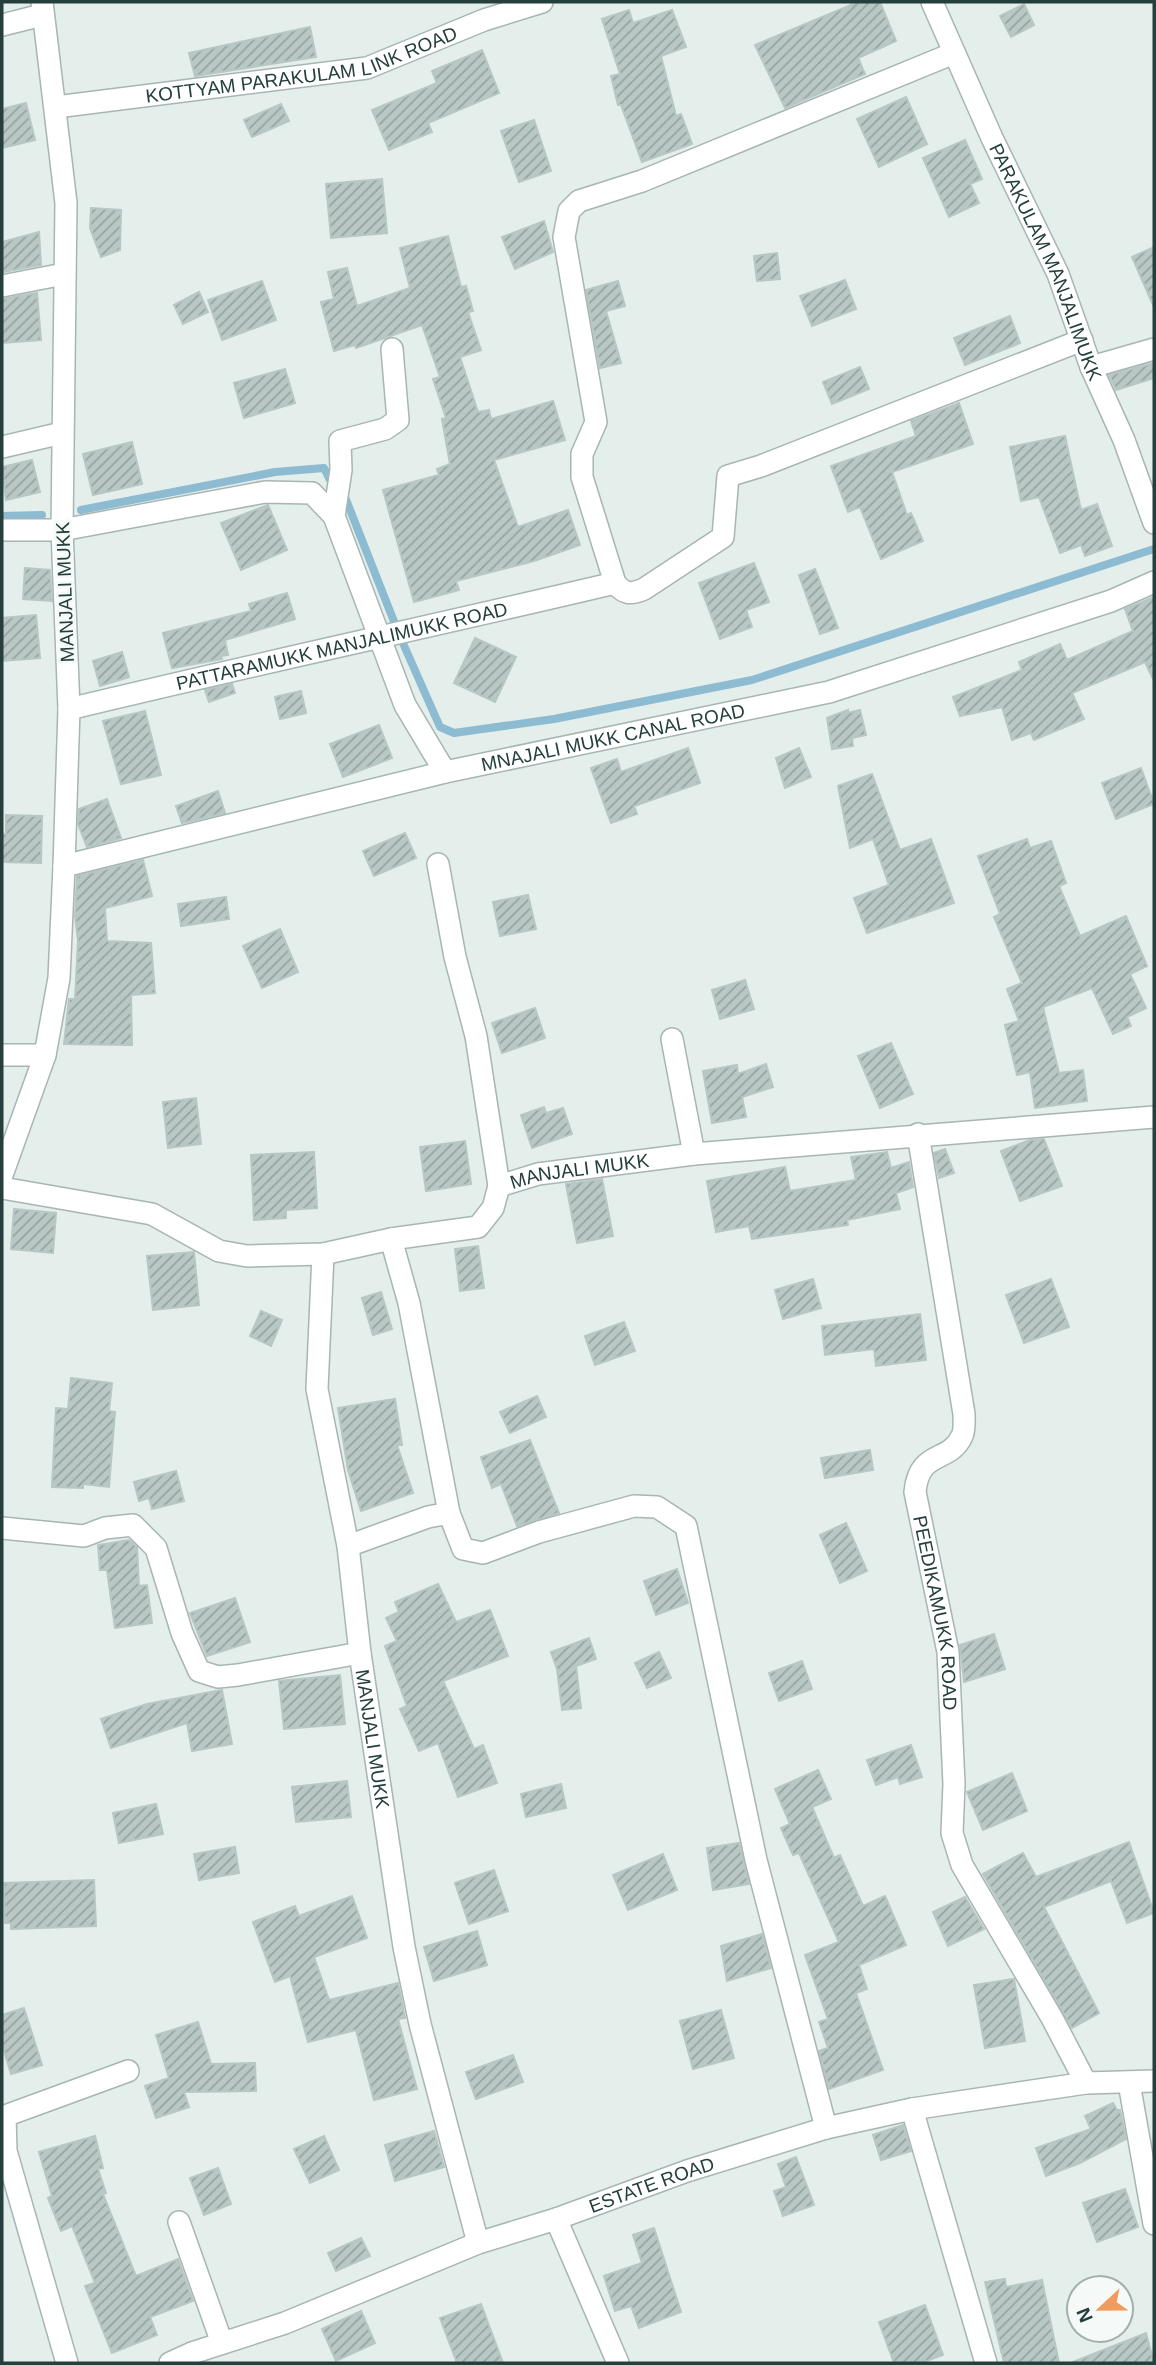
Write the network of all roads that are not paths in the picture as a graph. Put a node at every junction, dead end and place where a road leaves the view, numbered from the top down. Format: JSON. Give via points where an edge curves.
{"nodes":[{"id":1,"x":541,"y":2,"type":"edge"},
{"id":2,"x":932,"y":2,"type":"edge"},
{"id":3,"x":42,"y":8,"type":"edge"},
{"id":4,"x":480,"y":11,"type":"edge"},
{"id":5,"x":2,"y":25,"type":"edge"},
{"id":6,"x":954,"y":53,"type":"junction"},
{"id":7,"x":56,"y":107,"type":"junction"},
{"id":8,"x":64,"y":274,"type":"junction"},
{"id":9,"x":2,"y":286,"type":"edge"},
{"id":10,"x":1082,"y":340,"type":"junction"},
{"id":11,"x":392,"y":349,"type":"dead end"},
{"id":12,"x":1154,"y":349,"type":"edge"},
{"id":13,"x":1091,"y":367,"type":"junction"},
{"id":14,"x":62,"y":433,"type":"junction"},
{"id":15,"x":2,"y":447,"type":"edge"},
{"id":16,"x":334,"y":516,"type":"junction"},
{"id":17,"x":1154,"y":523,"type":"edge"},
{"id":18,"x":2,"y":530,"type":"edge"},
{"id":19,"x":62,"y":530,"type":"junction"},
{"id":20,"x":1154,"y":582,"type":"edge"},
{"id":21,"x":615,"y":583,"type":"junction"},
{"id":22,"x":379,"y":638,"type":"junction"},
{"id":23,"x":69,"y":709,"type":"junction"},
{"id":24,"x":445,"y":772,"type":"junction"},
{"id":25,"x":438,"y":864,"type":"dead end"},
{"id":26,"x":65,"y":866,"type":"junction"},
{"id":27,"x":672,"y":1039,"type":"dead end"},
{"id":28,"x":2,"y":1055,"type":"edge"},
{"id":29,"x":45,"y":1055,"type":"junction"},
{"id":30,"x":1154,"y":1117,"type":"edge"},
{"id":31,"x":918,"y":1134,"type":"junction"},
{"id":32,"x":694,"y":1154,"type":"junction"},
{"id":33,"x":2,"y":1175,"type":"edge"},
{"id":34,"x":499,"y":1186,"type":"junction"},
{"id":35,"x":2,"y":1188,"type":"edge"},
{"id":36,"x":391,"y":1239,"type":"junction"},
{"id":37,"x":323,"y":1254,"type":"junction"},
{"id":38,"x":449,"y":1513,"type":"junction"},
{"id":39,"x":2,"y":1528,"type":"edge"},
{"id":40,"x":348,"y":1546,"type":"junction"},
{"id":41,"x":360,"y":1653,"type":"junction"},
{"id":42,"x":128,"y":2071,"type":"dead end"},
{"id":43,"x":1154,"y":2081,"type":"edge"},
{"id":44,"x":1086,"y":2083,"type":"junction"},
{"id":45,"x":1129,"y":2083,"type":"junction"},
{"id":46,"x":912,"y":2109,"type":"junction"},
{"id":47,"x":827,"y":2128,"type":"junction"},
{"id":48,"x":556,"y":2219,"type":"junction"},
{"id":49,"x":179,"y":2222,"type":"dead end"},
{"id":50,"x":1154,"y":2224,"type":"edge"},
{"id":51,"x":478,"y":2243,"type":"junction"},
{"id":52,"x":222,"y":2343,"type":"junction"},
{"id":53,"x":66,"y":2363,"type":"edge"},
{"id":54,"x":170,"y":2363,"type":"edge"},
{"id":55,"x":618,"y":2363,"type":"edge"},
{"id":56,"x":986,"y":2363,"type":"edge"}],
"edges":[{"from":1,"to":4,"type":"street","name":"KOTTYAM PARAKULAM LINK ROAD"},
{"from":2,"to":6,"type":"street","name":"PARAKULAM MANJALIMUKK"},
{"from":3,"to":5,"type":"street"},
{"from":3,"to":7,"type":"street","name":"MANJALI MUKK"},
{"from":4,"to":7,"type":"street","name":"KOTTYAM PARAKULAM LINK ROAD","via":[[367,68]]},
{"from":6,"to":10,"type":"street","name":"PARAKULAM MANJALIMUKK","via":[[1058,274]]},
{"from":6,"to":21,"type":"street","via":[[642,180],[579,201],[569,211],[564,237],[596,422],[582,454],[582,477]]},
{"from":7,"to":8,"type":"street","name":"MANJALI MUKK","via":[[66,203]]},
{"from":8,"to":9,"type":"street"},
{"from":8,"to":14,"type":"street","name":"MANJALI MUKK"},
{"from":10,"to":13,"type":"street","name":"PARAKULAM MANJALIMUKK"},
{"from":10,"to":21,"type":"street","via":[[728,476],[723,537],[644,589],[632,594]]},
{"from":11,"to":16,"type":"street","via":[[398,420],[385,429],[341,441]]},
{"from":12,"to":13,"type":"street"},
{"from":13,"to":17,"type":"street","name":"PARAKULAM MANJALIMUKK"},
{"from":14,"to":15,"type":"street"},
{"from":14,"to":19,"type":"street","name":"MANJALI MUKK"},
{"from":16,"to":19,"type":"street","via":[[320,497],[297,490]]},
{"from":16,"to":22,"type":"street"},
{"from":18,"to":19,"type":"street"},
{"from":19,"to":23,"type":"street","name":"MANJALI MUKK"},
{"from":20,"to":24,"type":"street","name":"MNAJALI MUKK CANAL ROAD","via":[[1111,601],[829,692]]},
{"from":21,"to":22,"type":"street","name":"PATTARAMUKK MANJALIMUKK ROAD"},
{"from":22,"to":23,"type":"street","name":"PATTARAMUKK MANJALIMUKK ROAD"},
{"from":22,"to":24,"type":"street","via":[[405,705]]},
{"from":23,"to":26,"type":"street","name":"MANJALI MUKK"},
{"from":24,"to":26,"type":"street","name":"MNAJALI MUKK CANAL ROAD"},
{"from":25,"to":34,"type":"street","via":[[454,957],[476,1036]]},
{"from":26,"to":29,"type":"street","name":"MANJALI MUKK","via":[[59,978]]},
{"from":27,"to":32,"type":"street"},
{"from":28,"to":29,"type":"street"},
{"from":29,"to":33,"type":"street","name":"MANJALI MUKK"},
{"from":30,"to":31,"type":"street","name":"MANJALI MUKK"},
{"from":31,"to":32,"type":"street","name":"MANJALI MUKK"},
{"from":31,"to":44,"type":"street","name":"PEEDIKAMUKK ROAD","via":[[964,1414],[963,1435],[917,1475],[915,1492],[948,1652],[952,1833],[962,1865]]},
{"from":32,"to":34,"type":"street","name":"MANJALI MUKK","via":[[538,1174]]},
{"from":34,"to":36,"type":"street","name":"MANJALI MUKK","via":[[493,1208],[478,1227]]},
{"from":35,"to":37,"type":"street","name":"MANJALI MUKK","via":[[152,1214],[219,1251],[247,1256]]},
{"from":36,"to":37,"type":"street","name":"MANJALI MUKK"},
{"from":36,"to":38,"type":"street","via":[[409,1304]]},
{"from":37,"to":40,"type":"street","name":"MANJALI MUKK","via":[[317,1389]]},
{"from":38,"to":40,"type":"street"},
{"from":38,"to":47,"type":"street","via":[[463,1549],[483,1553],[634,1506],[657,1507],[687,1526],[756,1860]]},
{"from":39,"to":41,"type":"street","via":[[84,1536],[133,1525],[156,1548],[182,1633],[199,1671],[218,1677],[238,1675]]},
{"from":40,"to":41,"type":"street","name":"MANJALI MUKK"},
{"from":41,"to":51,"type":"street","name":"MANJALI MUKK","via":[[404,1947]]},
{"from":42,"to":53,"type":"street","via":[[5,2116],[6,2151]]},
{"from":43,"to":45,"type":"street","name":"ESTATE ROAD"},
{"from":44,"to":45,"type":"street","name":"ESTATE ROAD"},
{"from":44,"to":46,"type":"street","name":"ESTATE ROAD"},
{"from":45,"to":50,"type":"street"},
{"from":46,"to":47,"type":"street","name":"ESTATE ROAD"},
{"from":46,"to":56,"type":"street"},
{"from":47,"to":48,"type":"street","name":"ESTATE ROAD","via":[[687,2171]]},
{"from":48,"to":51,"type":"street","name":"ESTATE ROAD"},
{"from":48,"to":55,"type":"street"},
{"from":49,"to":52,"type":"street"},
{"from":51,"to":52,"type":"street","name":"ESTATE ROAD","via":[[285,2323]]},
{"from":52,"to":54,"type":"street","name":"ESTATE ROAD"}]}
